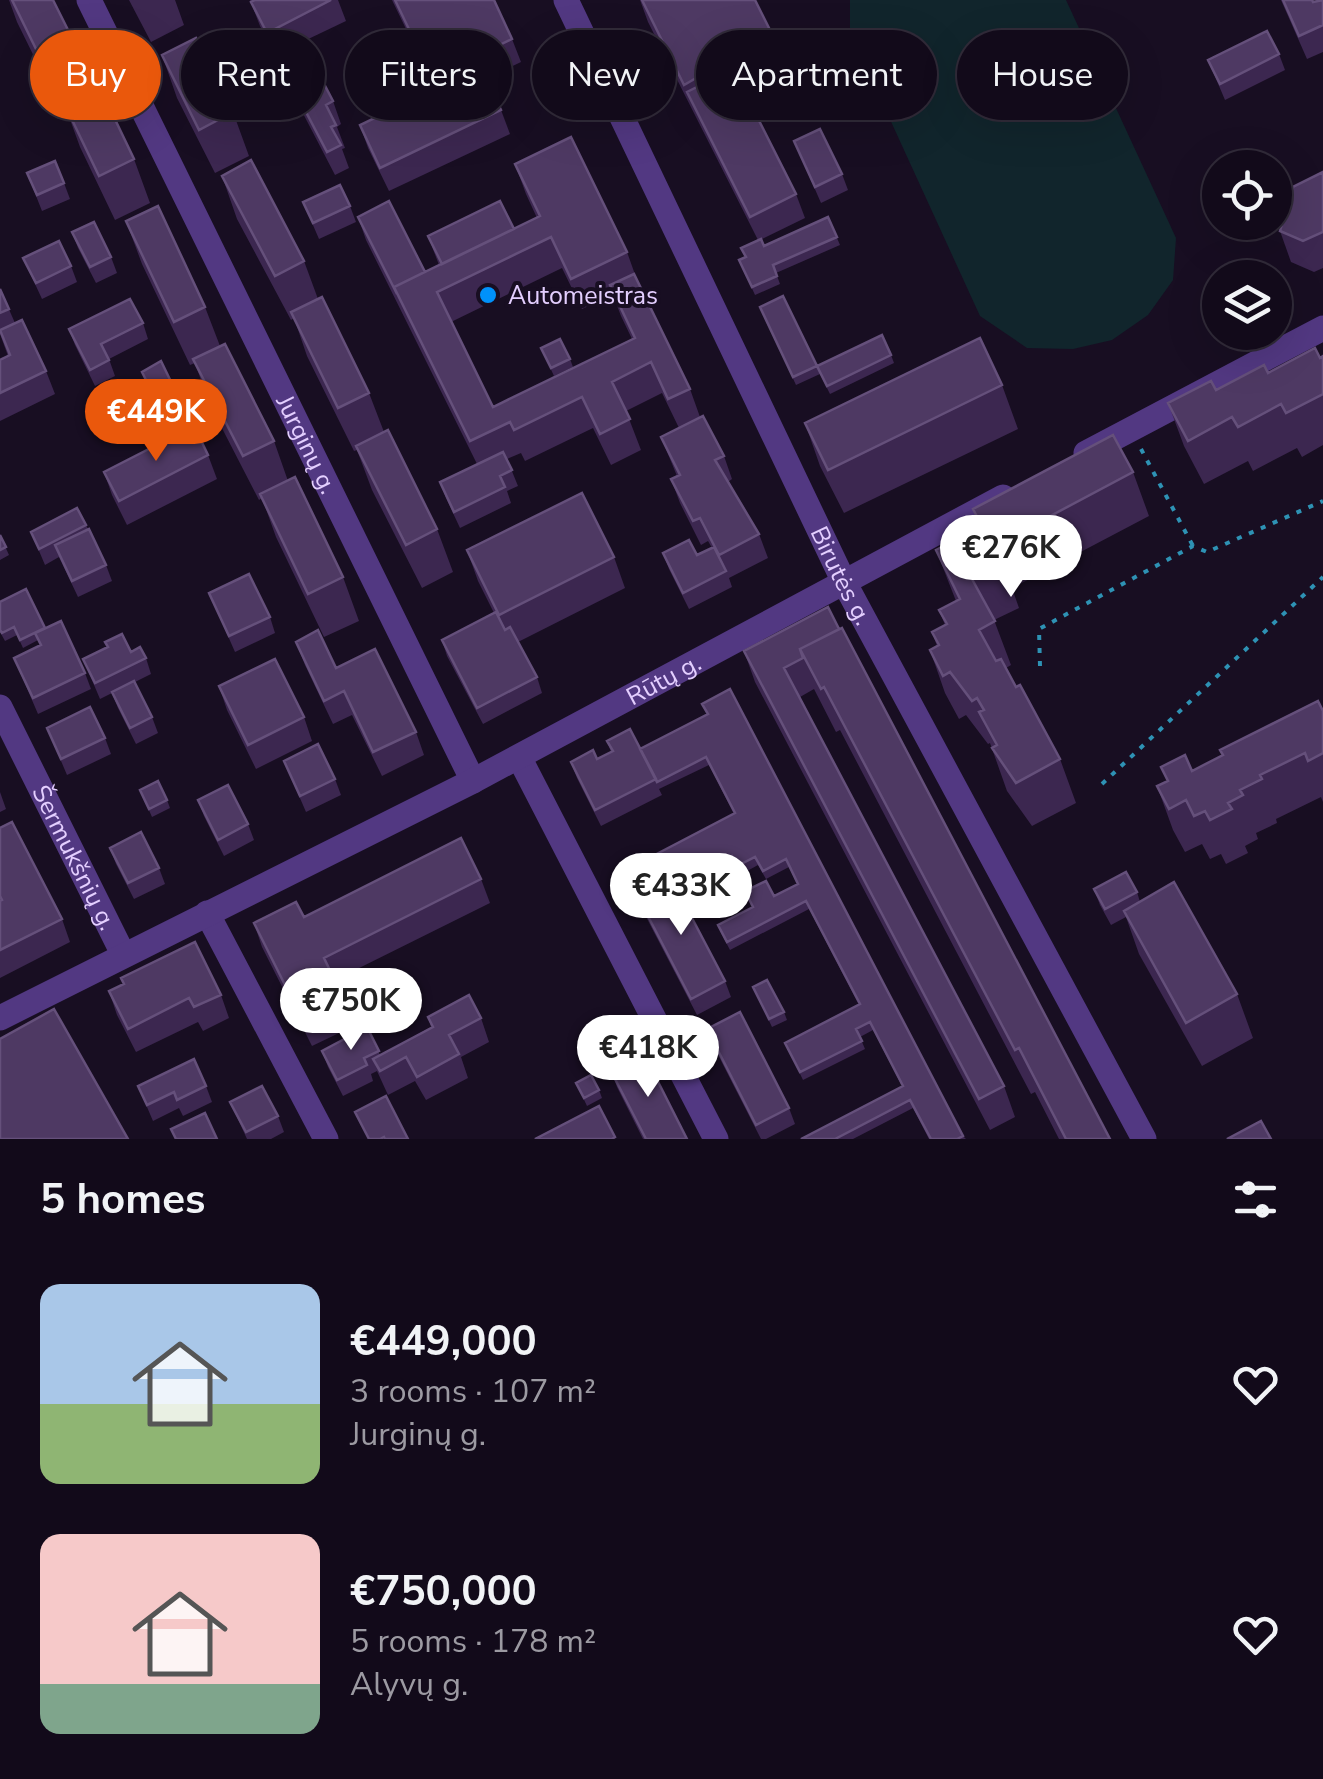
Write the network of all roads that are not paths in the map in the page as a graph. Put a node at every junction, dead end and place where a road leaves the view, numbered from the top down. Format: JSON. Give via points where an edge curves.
{"nodes":[{"id":1,"x":89,"y":0,"type":"edge"},
{"id":2,"x":566,"y":0,"type":"edge"},
{"id":3,"x":1323,"y":328,"type":"edge"},
{"id":4,"x":1063,"y":465,"type":"edge"},
{"id":5,"x":1030,"y":483,"type":"edge"},
{"id":6,"x":844,"y":582,"type":"junction"},
{"id":7,"x":0,"y":707,"type":"edge"},
{"id":8,"x":519,"y":757,"type":"junction"},
{"id":9,"x":473,"y":781,"type":"junction"},
{"id":10,"x":207,"y":913,"type":"junction"},
{"id":11,"x":123,"y":954,"type":"junction"},
{"id":12,"x":0,"y":1018,"type":"edge"},
{"id":13,"x":326,"y":1139,"type":"edge"},
{"id":14,"x":716,"y":1139,"type":"edge"},
{"id":15,"x":1144,"y":1139,"type":"edge"}],
"edges":[{"from":1,"to":9,"type":"street","name":"Jurginų g."},
{"from":2,"to":6,"type":"street","name":"Birutės g."},
{"from":3,"to":4,"type":"street"},
{"from":5,"to":6,"type":"street","name":"Rūtų g."},
{"from":6,"to":8,"type":"street","name":"Rūtų g."},
{"from":6,"to":15,"type":"street","name":"Birutės g."},
{"from":7,"to":11,"type":"street","name":"Šermukšnių g."},
{"from":8,"to":9,"type":"street","name":"Rūtų g."},
{"from":8,"to":14,"type":"street"},
{"from":9,"to":10,"type":"street","name":"Rūtų g."},
{"from":10,"to":11,"type":"street","name":"Rūtų g."},
{"from":10,"to":13,"type":"street"},
{"from":11,"to":12,"type":"street","name":"Rūtų g."}]}
